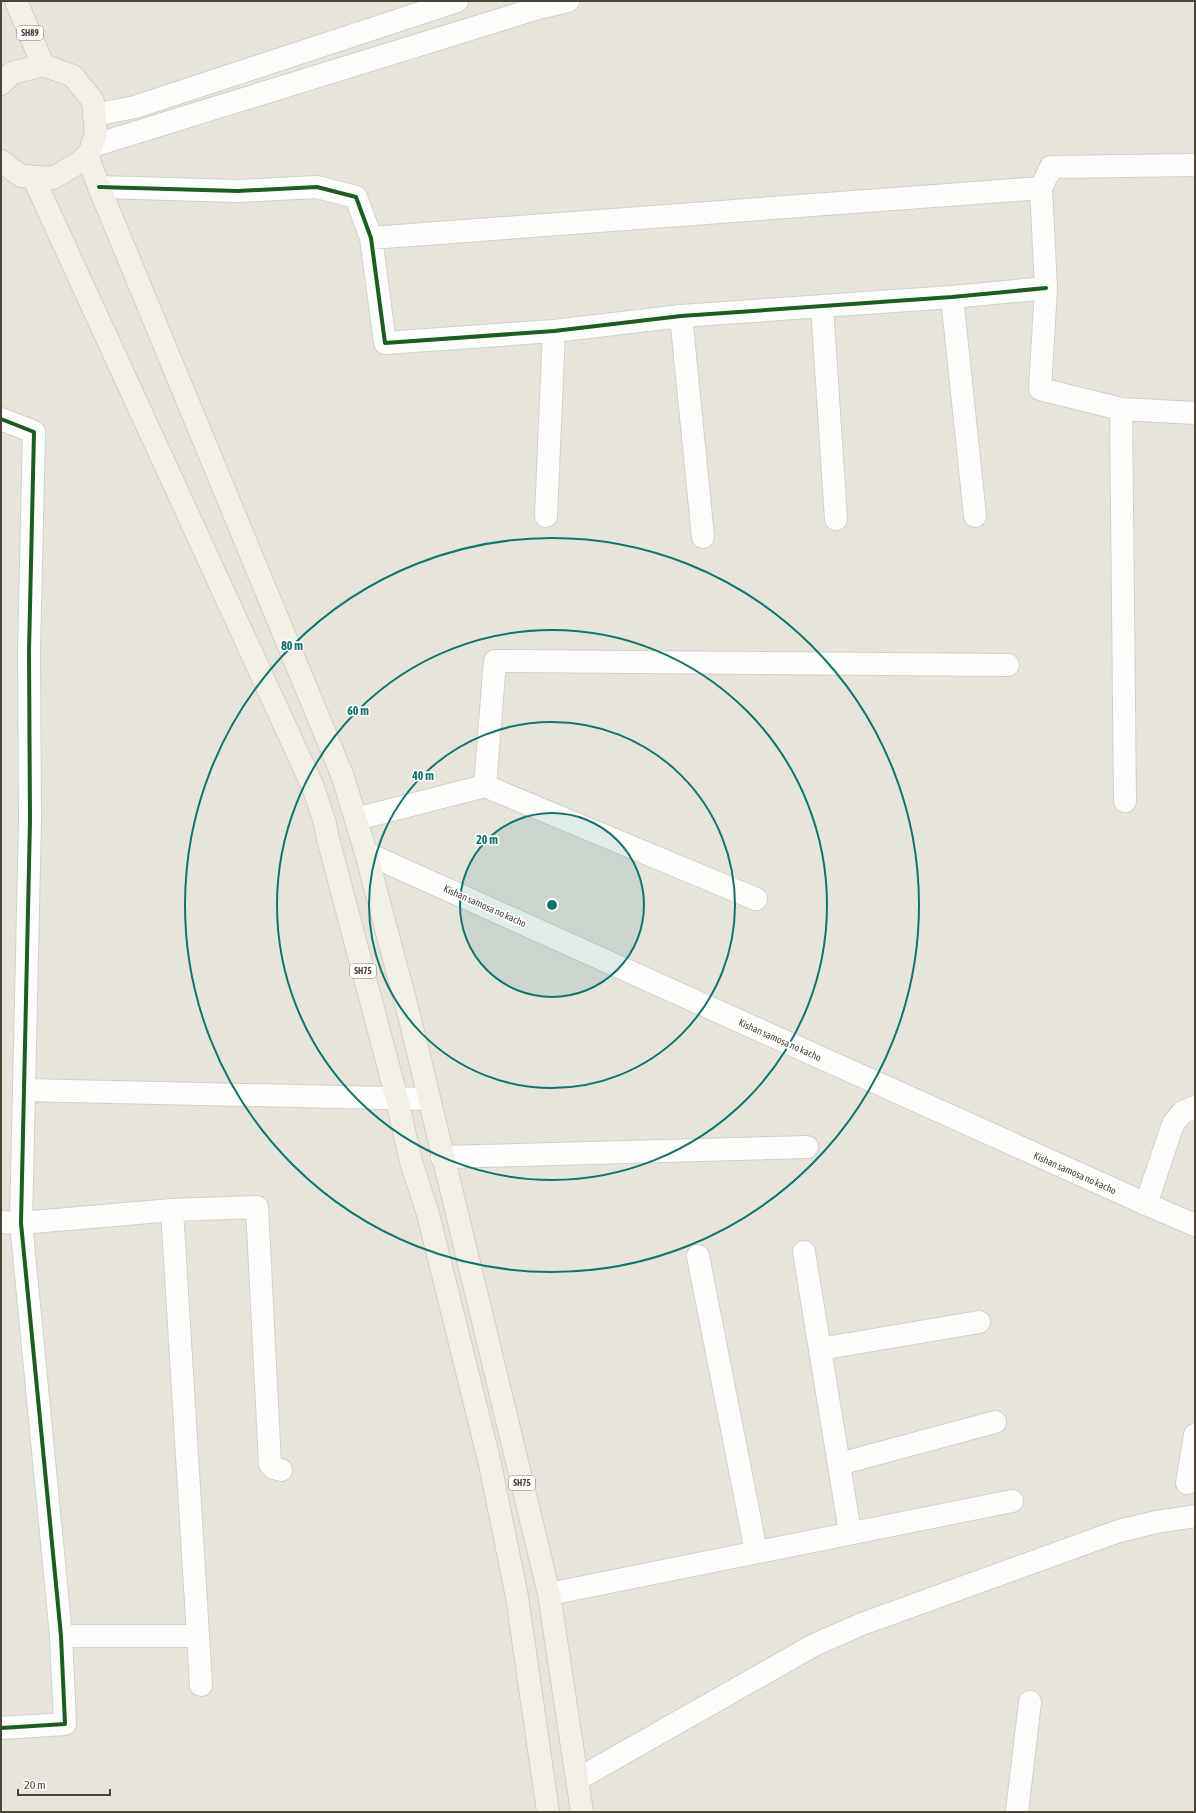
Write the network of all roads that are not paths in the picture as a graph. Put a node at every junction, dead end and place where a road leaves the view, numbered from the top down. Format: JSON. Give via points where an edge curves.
{"nodes":[{"id":1,"x":16,"y":1,"type":"edge"},
{"id":2,"x":457,"y":1,"type":"edge"},
{"id":3,"x":568,"y":1,"type":"edge"},
{"id":4,"x":43,"y":65,"type":"junction"},
{"id":5,"x":1,"y":84,"type":"edge"},
{"id":6,"x":94,"y":115,"type":"junction"},
{"id":7,"x":89,"y":150,"type":"junction"},
{"id":8,"x":1,"y":161,"type":"edge"},
{"id":9,"x":1195,"y":165,"type":"edge"},
{"id":10,"x":33,"y":176,"type":"junction"},
{"id":11,"x":99,"y":187,"type":"junction"},
{"id":12,"x":1041,"y":188,"type":"junction"},
{"id":13,"x":371,"y":238,"type":"junction"},
{"id":14,"x":1046,"y":288,"type":"junction"},
{"id":15,"x":952,"y":298,"type":"junction"},
{"id":16,"x":822,"y":306,"type":"junction"},
{"id":17,"x":681,"y":316,"type":"junction"},
{"id":18,"x":554,"y":331,"type":"junction"},
{"id":19,"x":1121,"y":409,"type":"junction"},
{"id":20,"x":1195,"y":413,"type":"edge"},
{"id":21,"x":1,"y":420,"type":"edge"},
{"id":22,"x":546,"y":516,"type":"dead end"},
{"id":23,"x":975,"y":516,"type":"dead end"},
{"id":24,"x":836,"y":519,"type":"dead end"},
{"id":25,"x":704,"y":537,"type":"dead end"},
{"id":26,"x":1008,"y":665,"type":"dead end"},
{"id":27,"x":485,"y":786,"type":"junction"},
{"id":28,"x":1125,"y":801,"type":"dead end"},
{"id":29,"x":356,"y":819,"type":"junction"},
{"id":30,"x":366,"y":853,"type":"junction"},
{"id":31,"x":756,"y":899,"type":"dead end"},
{"id":32,"x":24,"y":1090,"type":"junction"},
{"id":33,"x":397,"y":1099,"type":"junction"},
{"id":34,"x":429,"y":1099,"type":"junction"},
{"id":35,"x":1195,"y":1107,"type":"edge"},
{"id":36,"x":807,"y":1147,"type":"dead end"},
{"id":37,"x":442,"y":1157,"type":"junction"},
{"id":38,"x":1146,"y":1204,"type":"junction"},
{"id":39,"x":172,"y":1210,"type":"junction"},
{"id":40,"x":11,"y":1222,"type":"edge"},
{"id":41,"x":1195,"y":1225,"type":"edge"},
{"id":42,"x":804,"y":1252,"type":"dead end"},
{"id":43,"x":698,"y":1256,"type":"dead end"},
{"id":44,"x":979,"y":1322,"type":"dead end"},
{"id":45,"x":820,"y":1349,"type":"junction"},
{"id":46,"x":996,"y":1422,"type":"dead end"},
{"id":47,"x":1195,"y":1435,"type":"edge"},
{"id":48,"x":839,"y":1464,"type":"junction"},
{"id":49,"x":280,"y":1470,"type":"dead end"},
{"id":50,"x":1187,"y":1483,"type":"dead end"},
{"id":51,"x":1012,"y":1501,"type":"dead end"},
{"id":52,"x":1195,"y":1516,"type":"edge"},
{"id":53,"x":850,"y":1532,"type":"junction"},
{"id":54,"x":756,"y":1551,"type":"junction"},
{"id":55,"x":549,"y":1594,"type":"junction"},
{"id":56,"x":61,"y":1636,"type":"junction"},
{"id":57,"x":197,"y":1636,"type":"junction"},
{"id":58,"x":201,"y":1685,"type":"dead end"},
{"id":59,"x":1030,"y":1702,"type":"dead end"},
{"id":60,"x":1,"y":1728,"type":"edge"},
{"id":61,"x":578,"y":1779,"type":"junction"},
{"id":62,"x":548,"y":1812,"type":"edge"},
{"id":63,"x":582,"y":1812,"type":"edge"},
{"id":64,"x":1016,"y":1812,"type":"edge"}],
"edges":[{"from":1,"to":4,"type":"main road","number":"SH89"},
{"from":2,"to":6,"type":"street","via":[[134,107]]},
{"from":3,"to":7,"type":"street","via":[[538,8]]},
{"from":4,"to":5,"type":"main road","via":[[12,73]]},
{"from":4,"to":6,"type":"main road","via":[[73,76],[92,101]]},
{"from":6,"to":7,"type":"main road","via":[[96,132]]},
{"from":7,"to":10,"type":"main road","via":[[80,162],[53,178]]},
{"from":7,"to":11,"type":"main road","number":"SH75"},
{"from":8,"to":10,"type":"main road","via":[[21,176]]},
{"from":9,"to":12,"type":"street","via":[[1051,167]]},
{"from":10,"to":33,"type":"main road","number":"SH75","via":[[313,787],[326,823],[327,835]]},
{"from":11,"to":13,"type":"street","via":[[238,191],[318,187],[356,197]]},
{"from":11,"to":29,"type":"main road","number":"SH75","via":[[343,777]]},
{"from":12,"to":13,"type":"street"},
{"from":12,"to":14,"type":"street"},
{"from":13,"to":18,"type":"street","via":[[385,343]]},
{"from":14,"to":15,"type":"street"},
{"from":14,"to":19,"type":"street","via":[[1040,389]]},
{"from":15,"to":16,"type":"street"},
{"from":15,"to":23,"type":"street"},
{"from":16,"to":17,"type":"street"},
{"from":16,"to":24,"type":"street"},
{"from":17,"to":18,"type":"street"},
{"from":17,"to":25,"type":"street"},
{"from":18,"to":22,"type":"street"},
{"from":19,"to":20,"type":"street"},
{"from":19,"to":28,"type":"street"},
{"from":21,"to":32,"type":"street","via":[[34,432]]},
{"from":26,"to":27,"type":"street","via":[[495,661]]},
{"from":27,"to":29,"type":"street"},
{"from":27,"to":31,"type":"street"},
{"from":29,"to":30,"type":"main road","number":"SH75"},
{"from":30,"to":34,"type":"main road","number":"SH75"},
{"from":30,"to":38,"type":"street","name":"Kishan samosa no kacho"},
{"from":32,"to":33,"type":"street"},
{"from":32,"to":40,"type":"street"},
{"from":33,"to":34,"type":"street"},
{"from":33,"to":62,"type":"main road","number":"SH75","via":[[490,1464],[517,1597]]},
{"from":34,"to":37,"type":"main road","number":"SH75"},
{"from":35,"to":38,"type":"street","via":[[1182,1112],[1173,1124]]},
{"from":36,"to":37,"type":"street"},
{"from":37,"to":55,"type":"main road","number":"SH75"},
{"from":38,"to":41,"type":"street","name":"Kishan samosa no kacho"},
{"from":39,"to":40,"type":"street"},
{"from":39,"to":49,"type":"street","via":[[257,1207],[270,1464]]},
{"from":39,"to":57,"type":"street"},
{"from":40,"to":56,"type":"street"},
{"from":42,"to":45,"type":"street"},
{"from":43,"to":54,"type":"street"},
{"from":44,"to":45,"type":"street"},
{"from":45,"to":48,"type":"street"},
{"from":46,"to":48,"type":"street"},
{"from":47,"to":50,"type":"street"},
{"from":48,"to":53,"type":"street"},
{"from":51,"to":53,"type":"street"},
{"from":52,"to":61,"type":"street","via":[[1119,1531],[862,1624],[814,1646]]},
{"from":53,"to":54,"type":"street"},
{"from":54,"to":55,"type":"street"},
{"from":55,"to":61,"type":"main road","number":"SH75"},
{"from":56,"to":57,"type":"street"},
{"from":56,"to":60,"type":"street","via":[[65,1724]]},
{"from":57,"to":58,"type":"street"},
{"from":59,"to":64,"type":"street"},
{"from":61,"to":63,"type":"main road","number":"SH75"}]}
